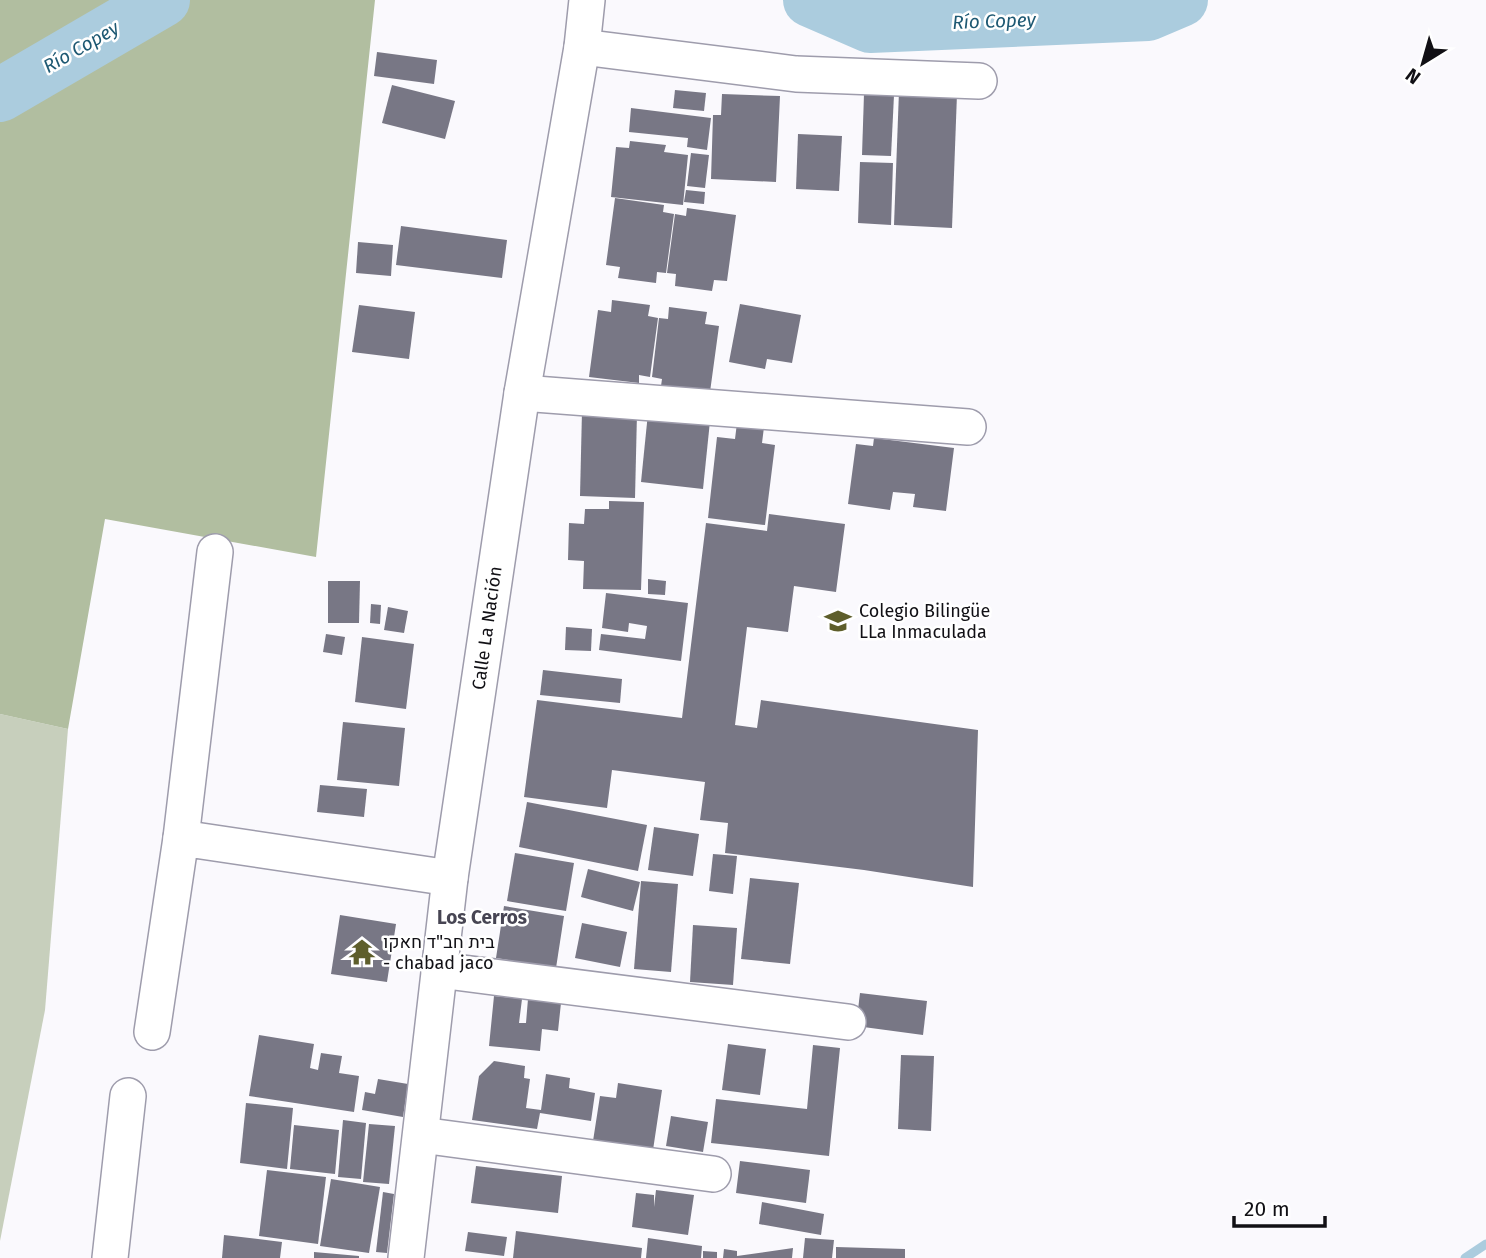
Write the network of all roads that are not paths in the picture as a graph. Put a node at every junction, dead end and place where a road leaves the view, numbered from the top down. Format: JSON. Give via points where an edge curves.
{"nodes":[{"id":1,"x":587,"y":0,"type":"edge"},
{"id":2,"x":582,"y":47,"type":"junction"},
{"id":3,"x":979,"y":81,"type":"dead end"},
{"id":4,"x":522,"y":393,"type":"junction"},
{"id":5,"x":968,"y":427,"type":"dead end"},
{"id":6,"x":215,"y":552,"type":"dead end"},
{"id":7,"x":181,"y":838,"type":"junction"},
{"id":8,"x":450,"y":878,"type":"junction"},
{"id":9,"x":439,"y":970,"type":"junction"},
{"id":10,"x":848,"y":1022,"type":"dead end"},
{"id":11,"x":152,"y":1032,"type":"dead end"},
{"id":12,"x":128,"y":1096,"type":"dead end"},
{"id":13,"x":421,"y":1135,"type":"junction"},
{"id":14,"x":713,"y":1174,"type":"dead end"},
{"id":15,"x":110,"y":1258,"type":"edge"},
{"id":16,"x":406,"y":1258,"type":"edge"}],
"edges":[{"from":1,"to":2,"type":"street","name":"Calle La Nación"},
{"from":2,"to":3,"type":"street","via":[[796,74]]},
{"from":2,"to":4,"type":"street","name":"Calle La Nación"},
{"from":4,"to":5,"type":"street"},
{"from":4,"to":8,"type":"street","name":"Calle La Nación"},
{"from":6,"to":7,"type":"street"},
{"from":7,"to":8,"type":"street"},
{"from":7,"to":11,"type":"street"},
{"from":8,"to":9,"type":"street","name":"Calle La Nación"},
{"from":9,"to":10,"type":"street"},
{"from":9,"to":13,"type":"street","name":"Calle La Nación"},
{"from":12,"to":15,"type":"street"},
{"from":13,"to":14,"type":"street"},
{"from":13,"to":16,"type":"street","name":"Calle La Nación"}]}
